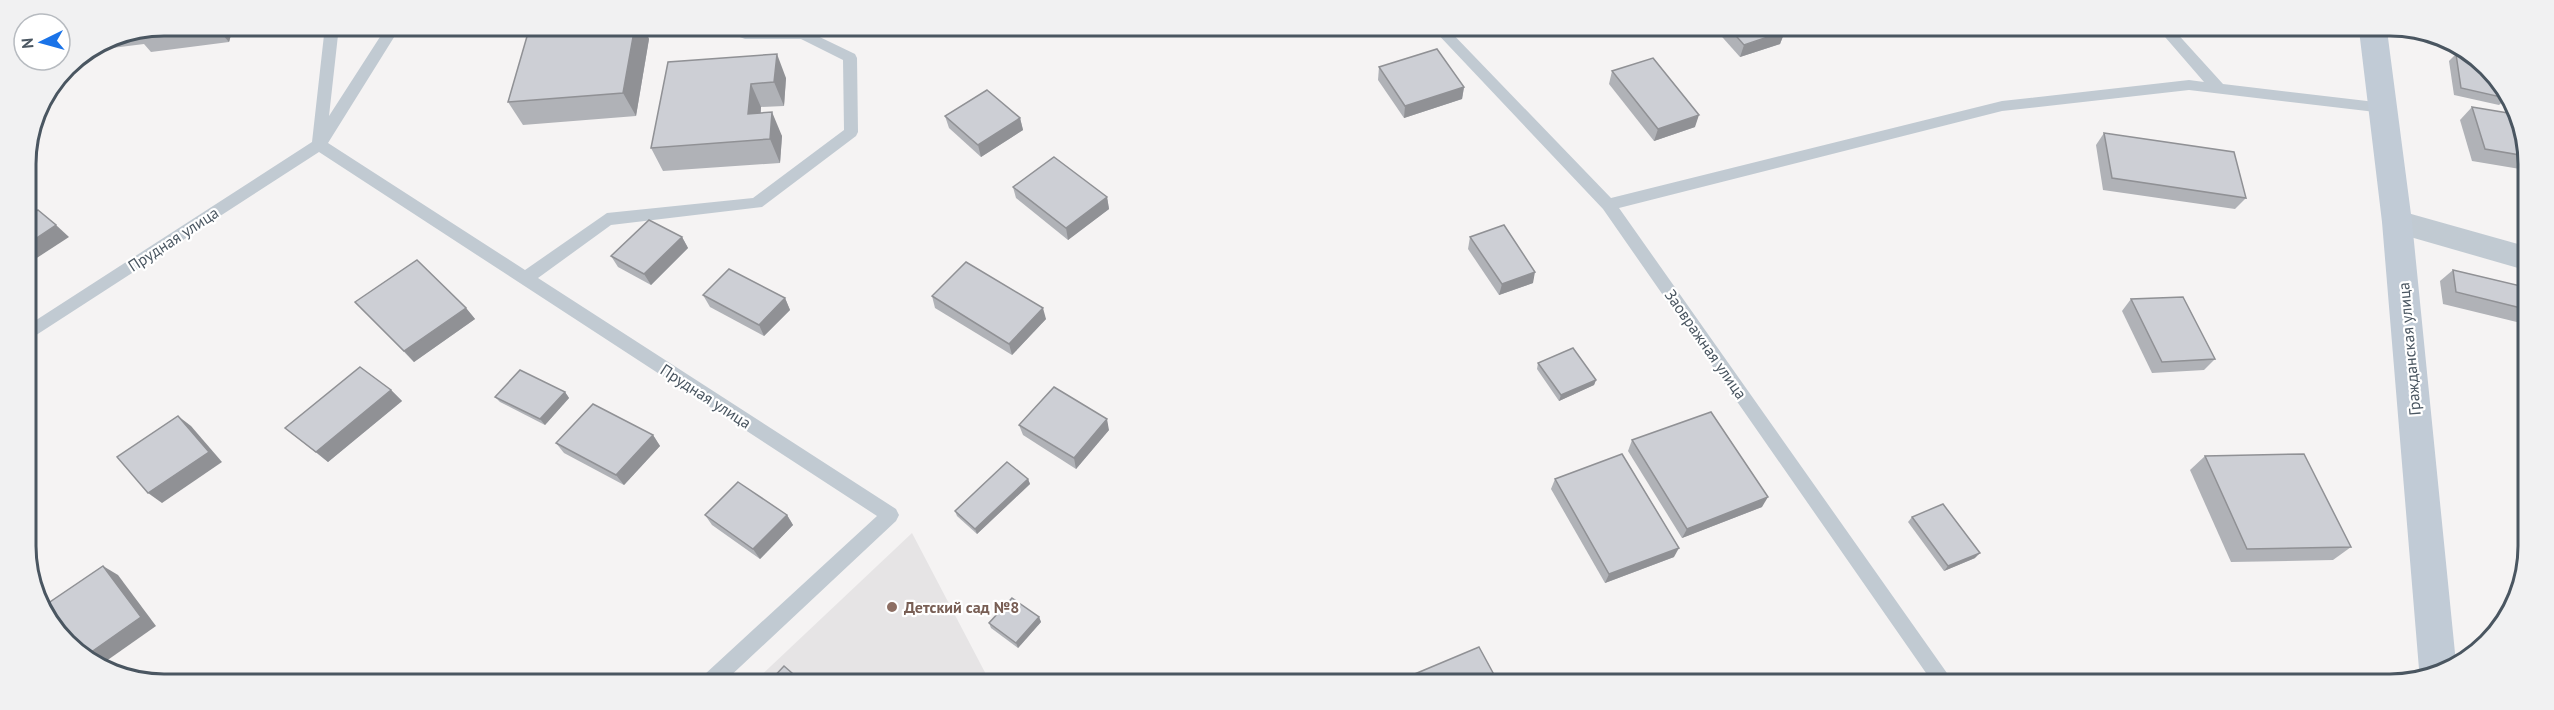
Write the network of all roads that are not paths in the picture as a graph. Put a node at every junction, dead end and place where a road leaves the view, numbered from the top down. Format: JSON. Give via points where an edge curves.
{"nodes":[{"id":1,"x":331,"y":36,"type":"edge"},
{"id":2,"x":388,"y":36,"type":"edge"},
{"id":3,"x":807,"y":36,"type":"edge"},
{"id":4,"x":1447,"y":36,"type":"edge"},
{"id":5,"x":2171,"y":36,"type":"edge"},
{"id":6,"x":2374,"y":36,"type":"edge"},
{"id":7,"x":2218,"y":88,"type":"junction"},
{"id":8,"x":2384,"y":108,"type":"junction"},
{"id":9,"x":319,"y":145,"type":"junction"},
{"id":10,"x":1608,"y":205,"type":"junction"},
{"id":11,"x":2397,"y":222,"type":"junction"},
{"id":12,"x":2518,"y":256,"type":"edge"},
{"id":13,"x":525,"y":279,"type":"junction"},
{"id":14,"x":36,"y":328,"type":"edge"},
{"id":15,"x":2438,"y":665,"type":"edge"},
{"id":16,"x":719,"y":674,"type":"edge"},
{"id":17,"x":1938,"y":674,"type":"edge"}],
"edges":[{"from":1,"to":9,"type":"lane"},
{"from":2,"to":9,"type":"lane"},
{"from":3,"to":13,"type":"lane","via":[[850,58],[851,132],[758,203],[607,219]]},
{"from":4,"to":10,"type":"lane","name":"Заовражная улица"},
{"from":5,"to":7,"type":"lane"},
{"from":6,"to":8,"type":"street","name":"Гражданская улица"},
{"from":7,"to":8,"type":"lane"},
{"from":7,"to":10,"type":"lane","via":[[2189,85],[2002,106]]},
{"from":8,"to":11,"type":"street","name":"Гражданская улица"},
{"from":9,"to":13,"type":"lane","name":"Прудная улица"},
{"from":9,"to":14,"type":"lane","name":"Прудная улица"},
{"from":10,"to":17,"type":"lane","name":"Заовражная улица"},
{"from":11,"to":12,"type":"street"},
{"from":11,"to":15,"type":"street","name":"Гражданская улица"},
{"from":13,"to":16,"type":"lane","name":"Прудная улица","via":[[890,515]]}]}
